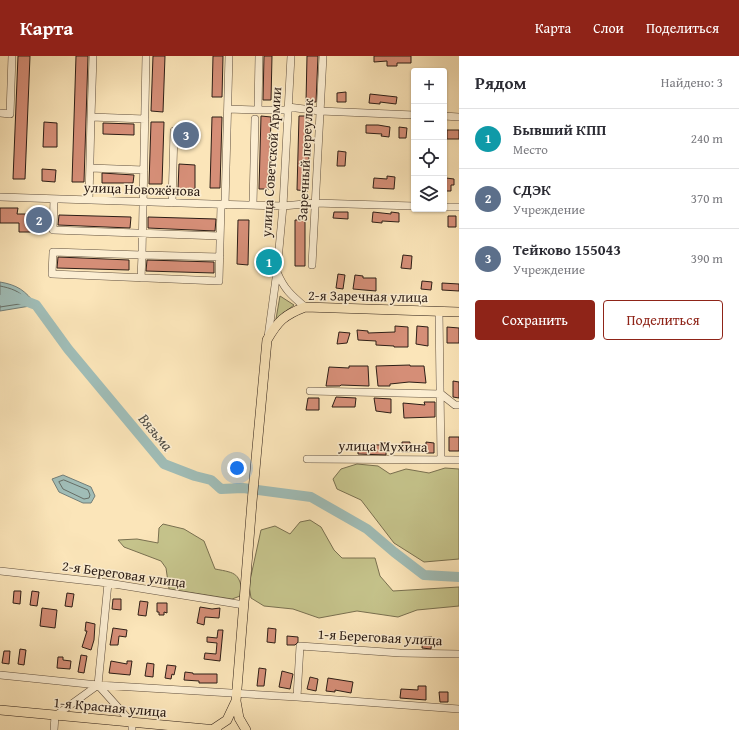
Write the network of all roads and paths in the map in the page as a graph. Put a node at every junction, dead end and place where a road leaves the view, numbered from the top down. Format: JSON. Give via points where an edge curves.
{"nodes":[{"id":1,"x":12,"y":56,"type":"edge"},
{"id":2,"x":94,"y":56,"type":"edge"},
{"id":3,"x":146,"y":56,"type":"edge"},
{"id":4,"x":229,"y":56,"type":"edge"},
{"id":5,"x":259,"y":56,"type":"edge"},
{"id":6,"x":292,"y":56,"type":"edge"},
{"id":7,"x":323,"y":56,"type":"edge"},
{"id":8,"x":228,"y":109,"type":"junction"},
{"id":9,"x":288,"y":109,"type":"junction"},
{"id":10,"x":258,"y":110,"type":"junction"},
{"id":11,"x":320,"y":111,"type":"junction"},
{"id":12,"x":0,"y":114,"type":"edge"},
{"id":13,"x":411,"y":115,"type":"edge"},
{"id":14,"x":447,"y":116,"type":"edge"},
{"id":15,"x":91,"y":117,"type":"junction"},
{"id":16,"x":459,"y":117,"type":"edge"},
{"id":17,"x":145,"y":119,"type":"junction"},
{"id":18,"x":256,"y":119,"type":"dead end"},
{"id":19,"x":174,"y":132,"type":"dead end"},
{"id":20,"x":90,"y":168,"type":"junction"},
{"id":21,"x":144,"y":170,"type":"junction"},
{"id":22,"x":0,"y":197,"type":"edge"},
{"id":23,"x":54,"y":199,"type":"junction"},
{"id":24,"x":89,"y":200,"type":"junction"},
{"id":25,"x":143,"y":202,"type":"junction"},
{"id":26,"x":172,"y":203,"type":"junction"},
{"id":27,"x":315,"y":204,"type":"junction"},
{"id":28,"x":223,"y":205,"type":"junction"},
{"id":29,"x":253,"y":205,"type":"junction"},
{"id":30,"x":283,"y":206,"type":"junction"},
{"id":31,"x":411,"y":206,"type":"edge"},
{"id":32,"x":447,"y":207,"type":"edge"},
{"id":33,"x":459,"y":208,"type":"edge"},
{"id":34,"x":142,"y":234,"type":"junction"},
{"id":35,"x":220,"y":236,"type":"junction"},
{"id":36,"x":142,"y":255,"type":"junction"},
{"id":37,"x":220,"y":257,"type":"junction"},
{"id":38,"x":312,"y":265,"type":"dead end"},
{"id":39,"x":277,"y":271,"type":"junction"},
{"id":40,"x":141,"y":278,"type":"junction"},
{"id":41,"x":305,"y":307,"type":"junction"},
{"id":42,"x":439,"y":311,"type":"junction"},
{"id":43,"x":459,"y":312,"type":"edge"},
{"id":44,"x":267,"y":340,"type":"junction"},
{"id":45,"x":310,"y":391,"type":"dead end"},
{"id":46,"x":441,"y":394,"type":"junction"},
{"id":47,"x":459,"y":405,"type":"edge"},
{"id":48,"x":307,"y":458,"type":"dead end"},
{"id":49,"x":441,"y":460,"type":"junction"},
{"id":50,"x":459,"y":460,"type":"edge"},
{"id":51,"x":0,"y":571,"type":"edge"},
{"id":52,"x":108,"y":583,"type":"junction"},
{"id":53,"x":244,"y":605,"type":"junction"},
{"id":54,"x":459,"y":654,"type":"edge"},
{"id":55,"x":0,"y":675,"type":"edge"},
{"id":56,"x":98,"y":685,"type":"junction"},
{"id":57,"x":297,"y":697,"type":"junction"},
{"id":58,"x":237,"y":698,"type":"junction"},
{"id":59,"x":459,"y":709,"type":"edge"},
{"id":60,"x":0,"y":710,"type":"edge"},
{"id":61,"x":55,"y":716,"type":"junction"},
{"id":62,"x":132,"y":726,"type":"edge"},
{"id":63,"x":54,"y":730,"type":"edge"},
{"id":64,"x":212,"y":730,"type":"edge"},
{"id":65,"x":217,"y":730,"type":"edge"},
{"id":66,"x":246,"y":730,"type":"edge"}],
"edges":[{"from":1,"to":12,"type":"street","via":[[10,114]]},
{"from":2,"to":15,"type":"street"},
{"from":3,"to":17,"type":"street"},
{"from":4,"to":8,"type":"street"},
{"from":5,"to":10,"type":"street"},
{"from":6,"to":9,"type":"street","name":"улица Советской Армии"},
{"from":7,"to":11,"type":"street","name":"Заречный переулок"},
{"from":8,"to":10,"type":"street"},
{"from":8,"to":28,"type":"street"},
{"from":9,"to":10,"type":"street"},
{"from":9,"to":11,"type":"street"},
{"from":9,"to":30,"type":"street","name":"улица Советской Армии"},
{"from":11,"to":13,"type":"street"},
{"from":11,"to":27,"type":"street","name":"Заречный переулок"},
{"from":14,"to":16,"type":"street"},
{"from":15,"to":17,"type":"street"},
{"from":15,"to":20,"type":"street"},
{"from":17,"to":21,"type":"street"},
{"from":18,"to":29,"type":"street"},
{"from":19,"to":26,"type":"street"},
{"from":20,"to":21,"type":"street"},
{"from":20,"to":24,"type":"street"},
{"from":21,"to":25,"type":"street"},
{"from":22,"to":23,"type":"street","name":"улица Новожёнова"},
{"from":23,"to":24,"type":"street","name":"улица Новожёнова"},
{"from":23,"to":34,"type":"street","via":[[53,230]]},
{"from":24,"to":25,"type":"street","name":"улица Новожёнова"},
{"from":25,"to":26,"type":"street","name":"улица Новожёнова"},
{"from":25,"to":34,"type":"street"},
{"from":26,"to":28,"type":"street","name":"улица Новожёнова"},
{"from":27,"to":30,"type":"street","name":"улица Новожёнова"},
{"from":27,"to":31,"type":"street","name":"улица Новожёнова"},
{"from":27,"to":38,"type":"street","name":"Заречный переулок"},
{"from":28,"to":29,"type":"street","name":"улица Новожёнова"},
{"from":28,"to":35,"type":"street"},
{"from":29,"to":30,"type":"street","name":"улица Новожёнова"},
{"from":30,"to":39,"type":"street","name":"улица Советской Армии"},
{"from":32,"to":33,"type":"street"},
{"from":34,"to":35,"type":"street"},
{"from":34,"to":36,"type":"street"},
{"from":35,"to":37,"type":"street"},
{"from":36,"to":37,"type":"street"},
{"from":36,"to":40,"type":"street"},
{"from":36,"to":40,"type":"street","via":[[53,252],[52,274]]},
{"from":37,"to":40,"type":"street","via":[[219,281]]},
{"from":39,"to":41,"type":"street","via":[[288,292]]},
{"from":39,"to":44,"type":"street","name":"улица Советской Армии"},
{"from":41,"to":42,"type":"main road","name":"2-я Заречная улица"},
{"from":41,"to":44,"type":"main road","name":"2-я Заречная улица","via":[[284,318],[275,326]]},
{"from":42,"to":43,"type":"main road","name":"2-я Заречная улица"},
{"from":42,"to":46,"type":"street"},
{"from":44,"to":53,"type":"main road"},
{"from":45,"to":46,"type":"street"},
{"from":46,"to":47,"type":"street","via":[[455,405]]},
{"from":46,"to":49,"type":"street"},
{"from":48,"to":49,"type":"street","name":"улица Мухина"},
{"from":49,"to":50,"type":"street","name":"улица Мухина"},
{"from":51,"to":52,"type":"street","name":"2-я Береговая улица"},
{"from":52,"to":53,"type":"street","name":"2-я Береговая улица"},
{"from":52,"to":56,"type":"street"},
{"from":53,"to":58,"type":"main road"},
{"from":54,"to":57,"type":"street","name":"1-я Береговая улица","via":[[300,646]]},
{"from":55,"to":56,"type":"street"},
{"from":56,"to":58,"type":"street"},
{"from":56,"to":61,"type":"street"},
{"from":56,"to":62,"type":"street"},
{"from":57,"to":58,"type":"street"},
{"from":57,"to":59,"type":"street"},
{"from":58,"to":64,"type":"main road","via":[[227,720]]},
{"from":58,"to":66,"type":"main road","via":[[239,718]]},
{"from":60,"to":61,"type":"main road","name":"1-я Красная улица"},
{"from":61,"to":62,"type":"main road","name":"1-я Красная улица"},
{"from":61,"to":63,"type":"street"},
{"from":62,"to":64,"type":"main road","name":"1-я Красная улица"},
{"from":64,"to":65,"type":"main road","name":"1-я Красная улица"}]}
